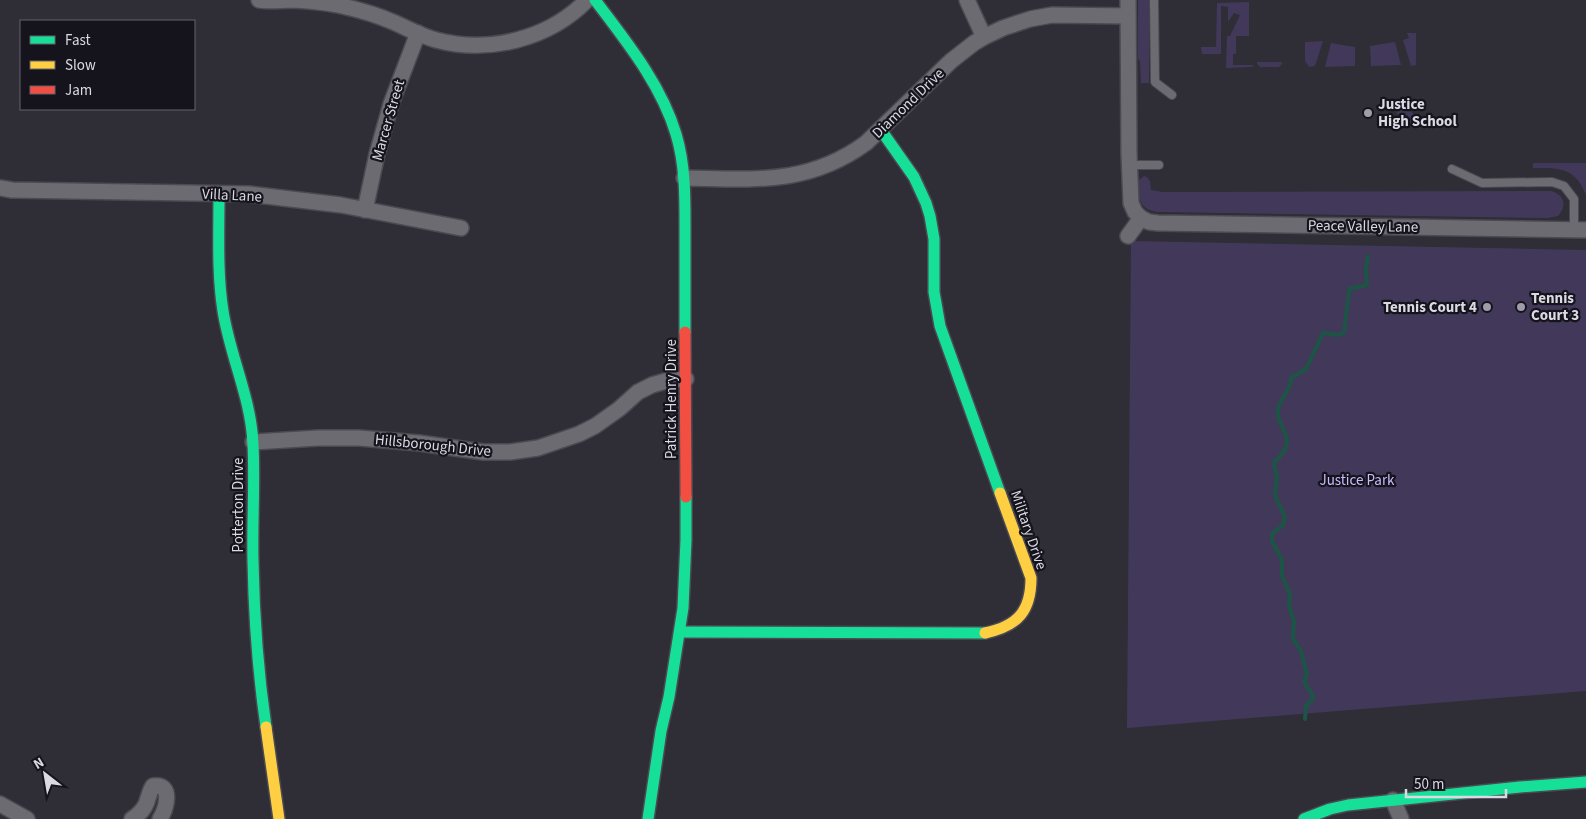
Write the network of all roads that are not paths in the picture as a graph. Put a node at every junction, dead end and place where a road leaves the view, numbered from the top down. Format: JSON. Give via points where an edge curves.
{"nodes":[{"id":1,"x":259,"y":0,"type":"edge"},
{"id":2,"x":587,"y":0,"type":"edge"},
{"id":3,"x":595,"y":0,"type":"edge"},
{"id":4,"x":967,"y":0,"type":"edge"},
{"id":5,"x":1128,"y":0,"type":"edge"},
{"id":6,"x":1154,"y":0,"type":"edge"},
{"id":7,"x":1128,"y":16,"type":"junction"},
{"id":8,"x":418,"y":33,"type":"junction"},
{"id":9,"x":984,"y":37,"type":"junction"},
{"id":10,"x":1172,"y":95,"type":"dead end"},
{"id":11,"x":881,"y":130,"type":"junction"},
{"id":12,"x":1129,"y":165,"type":"junction"},
{"id":13,"x":1159,"y":165,"type":"dead end"},
{"id":14,"x":1452,"y":169,"type":"dead end"},
{"id":15,"x":684,"y":178,"type":"junction"},
{"id":16,"x":0,"y":188,"type":"edge"},
{"id":17,"x":220,"y":194,"type":"junction"},
{"id":18,"x":366,"y":210,"type":"junction"},
{"id":19,"x":1141,"y":218,"type":"junction"},
{"id":20,"x":461,"y":228,"type":"dead end"},
{"id":21,"x":1580,"y":230,"type":"edge"},
{"id":22,"x":1128,"y":236,"type":"dead end"},
{"id":23,"x":686,"y":379,"type":"junction"},
{"id":24,"x":253,"y":442,"type":"junction"},
{"id":25,"x":680,"y":632,"type":"junction"},
{"id":26,"x":1586,"y":782,"type":"edge"},
{"id":27,"x":1393,"y":800,"type":"junction"},
{"id":28,"x":0,"y":804,"type":"edge"},
{"id":29,"x":27,"y":819,"type":"edge"},
{"id":30,"x":132,"y":819,"type":"edge"},
{"id":31,"x":160,"y":819,"type":"edge"},
{"id":32,"x":279,"y":819,"type":"edge"},
{"id":33,"x":648,"y":819,"type":"edge"},
{"id":34,"x":1304,"y":819,"type":"edge"},
{"id":35,"x":1401,"y":819,"type":"edge"}],
"edges":[{"from":1,"to":8,"type":"street","via":[[314,1],[341,6],[383,18]]},
{"from":2,"to":8,"type":"street","via":[[545,30],[501,44],[454,44]]},
{"from":3,"to":15,"type":"street","name":"Patrick Henry Drive","via":[[648,74],[663,101],[681,154]]},
{"from":4,"to":9,"type":"street"},
{"from":5,"to":7,"type":"street"},
{"from":6,"to":10,"type":"lane","via":[[1155,82]]},
{"from":7,"to":9,"type":"street","name":"Diamond Drive","via":[[1052,15],[1030,19]]},
{"from":7,"to":12,"type":"street"},
{"from":8,"to":18,"type":"street","name":"Marcer Street","via":[[391,104]]},
{"from":9,"to":11,"type":"street","name":"Diamond Drive","via":[[951,61]]},
{"from":11,"to":15,"type":"street","name":"Diamond Drive","via":[[853,152],[805,173],[776,178]]},
{"from":11,"to":25,"type":"street","name":"Military Drive","via":[[910,168],[928,210],[933,230],[934,293],[940,326],[1031,578],[1030,600],[1019,619],[997,632]]},
{"from":12,"to":13,"type":"lane"},
{"from":12,"to":19,"type":"street","via":[[1131,203]]},
{"from":14,"to":21,"type":"lane","via":[[1482,183],[1552,182],[1564,186],[1574,199]]},
{"from":15,"to":23,"type":"street","name":"Patrick Henry Drive"},
{"from":16,"to":17,"type":"street","name":"Villa Lane"},
{"from":17,"to":18,"type":"street","name":"Villa Lane","via":[[249,194]]},
{"from":17,"to":24,"type":"street","name":"Potterton Drive","via":[[219,262],[223,311],[244,390]]},
{"from":18,"to":20,"type":"street","name":"Villa Lane"},
{"from":19,"to":21,"type":"street","name":"Peace Valley Lane","via":[[1158,223]]},
{"from":19,"to":22,"type":"street"},
{"from":23,"to":24,"type":"street","name":"Hillsborough Drive","via":[[652,385],[595,426],[538,448],[483,452],[359,438]]},
{"from":23,"to":25,"type":"street","name":"Patrick Henry Drive","via":[[686,540]]},
{"from":24,"to":32,"type":"street","name":"Potterton Drive","via":[[255,633]]},
{"from":25,"to":33,"type":"street","name":"Patrick Henry Drive"},
{"from":26,"to":27,"type":"street"},
{"from":27,"to":34,"type":"street","via":[[1348,805]]},
{"from":27,"to":35,"type":"street"},
{"from":28,"to":29,"type":"street"},
{"from":30,"to":31,"type":"street","via":[[145,808],[150,790],[158,785],[167,794],[166,809]]}]}
